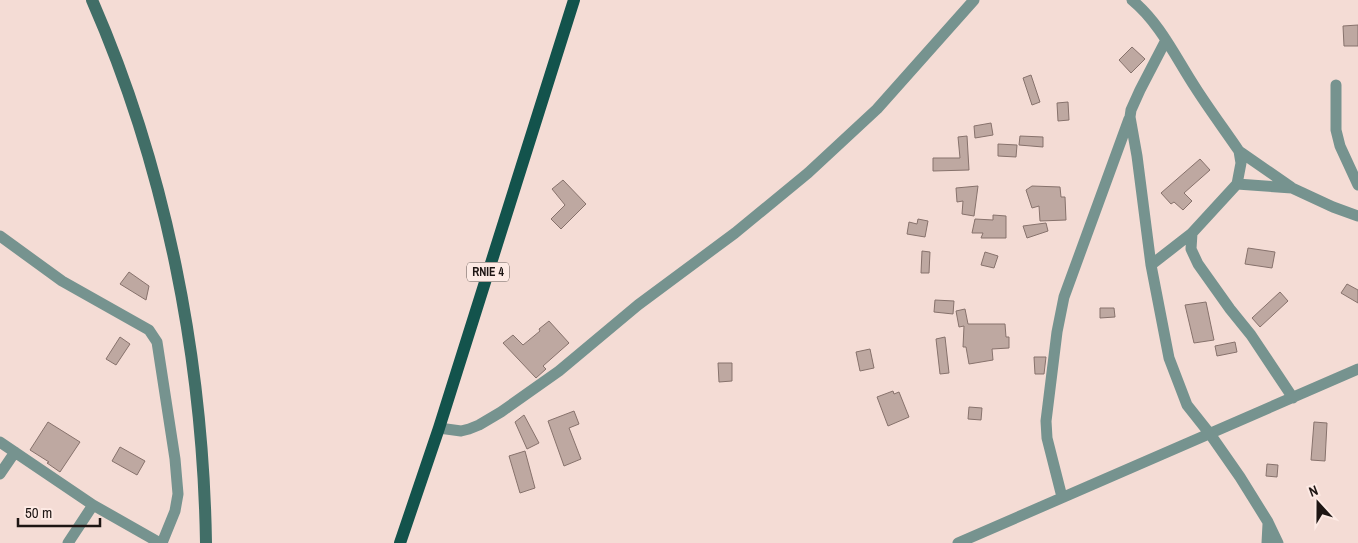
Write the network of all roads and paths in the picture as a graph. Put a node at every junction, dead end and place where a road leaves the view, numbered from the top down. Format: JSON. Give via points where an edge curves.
{"nodes":[{"id":1,"x":92,"y":0,"type":"edge"},
{"id":2,"x":574,"y":0,"type":"edge"},
{"id":3,"x":974,"y":0,"type":"edge"},
{"id":4,"x":1132,"y":0,"type":"edge"},
{"id":5,"x":1166,"y":40,"type":"junction"},
{"id":6,"x":1336,"y":86,"type":"dead end"},
{"id":7,"x":1130,"y":118,"type":"junction"},
{"id":8,"x":1239,"y":150,"type":"junction"},
{"id":9,"x":1237,"y":184,"type":"junction"},
{"id":10,"x":1358,"y":185,"type":"edge"},
{"id":11,"x":1292,"y":188,"type":"junction"},
{"id":12,"x":1358,"y":216,"type":"edge"},
{"id":13,"x":1192,"y":233,"type":"junction"},
{"id":14,"x":0,"y":236,"type":"edge"},
{"id":15,"x":1151,"y":265,"type":"junction"},
{"id":16,"x":1358,"y":369,"type":"edge"},
{"id":17,"x":1294,"y":398,"type":"junction"},
{"id":18,"x":439,"y":428,"type":"junction"},
{"id":19,"x":1210,"y":434,"type":"junction"},
{"id":20,"x":0,"y":442,"type":"edge"},
{"id":21,"x":15,"y":452,"type":"junction"},
{"id":22,"x":0,"y":474,"type":"edge"},
{"id":23,"x":1062,"y":497,"type":"junction"},
{"id":24,"x":93,"y":505,"type":"junction"},
{"id":25,"x":1268,"y":522,"type":"junction"},
{"id":26,"x":68,"y":543,"type":"edge"},
{"id":27,"x":161,"y":543,"type":"edge"},
{"id":28,"x":206,"y":543,"type":"edge"},
{"id":29,"x":400,"y":543,"type":"edge"},
{"id":30,"x":958,"y":543,"type":"edge"},
{"id":31,"x":1267,"y":543,"type":"edge"},
{"id":32,"x":1278,"y":543,"type":"edge"}],
"edges":[{"from":1,"to":28,"type":"main road","via":[[138,122],[178,276],[202,447]]},
{"from":2,"to":18,"type":"main road","number":"RNIE 4"},
{"from":3,"to":18,"type":"street","via":[[876,109],[808,173],[735,233],[638,304],[559,371],[501,412],[469,430]]},
{"from":4,"to":5,"type":"street"},
{"from":5,"to":7,"type":"street","via":[[1140,90]]},
{"from":5,"to":8,"type":"street"},
{"from":6,"to":10,"type":"street","via":[[1336,130]]},
{"from":7,"to":15,"type":"street"},
{"from":7,"to":23,"type":"street","via":[[1064,297],[1057,332],[1046,421],[1047,438]]},
{"from":8,"to":9,"type":"street","via":[[1241,163]]},
{"from":8,"to":11,"type":"street"},
{"from":9,"to":11,"type":"street"},
{"from":9,"to":13,"type":"street"},
{"from":11,"to":12,"type":"street"},
{"from":13,"to":15,"type":"street"},
{"from":13,"to":17,"type":"street","via":[[1192,255]]},
{"from":14,"to":27,"type":"street","via":[[62,281],[149,330],[154,336],[172,437],[178,494],[175,511]]},
{"from":15,"to":19,"type":"street","via":[[1177,383],[1187,405]]},
{"from":16,"to":17,"type":"street"},
{"from":17,"to":19,"type":"street"},
{"from":18,"to":29,"type":"main road","number":"RNIE 4"},
{"from":19,"to":23,"type":"street"},
{"from":19,"to":25,"type":"street"},
{"from":20,"to":21,"type":"street"},
{"from":21,"to":22,"type":"street"},
{"from":21,"to":24,"type":"street"},
{"from":23,"to":30,"type":"street"},
{"from":24,"to":26,"type":"street"},
{"from":24,"to":27,"type":"street"},
{"from":25,"to":31,"type":"street"},
{"from":25,"to":32,"type":"street"}]}
